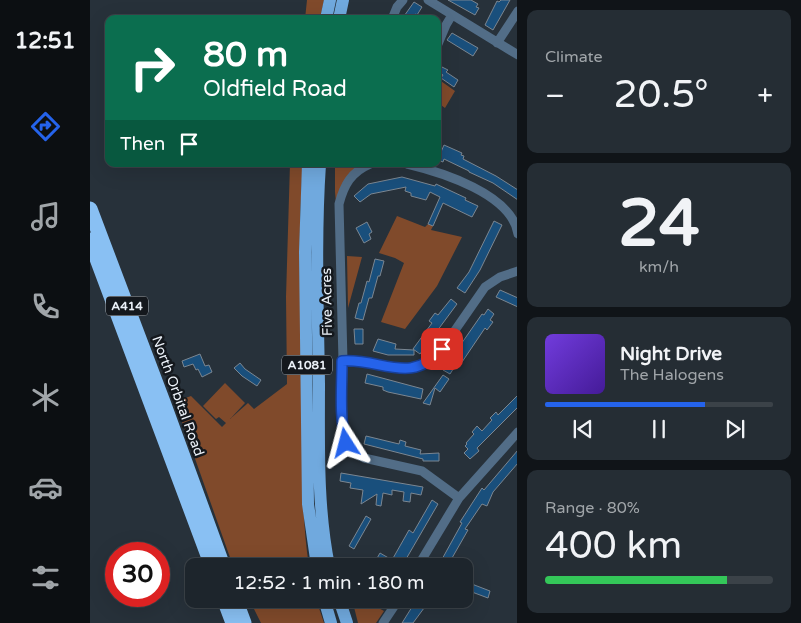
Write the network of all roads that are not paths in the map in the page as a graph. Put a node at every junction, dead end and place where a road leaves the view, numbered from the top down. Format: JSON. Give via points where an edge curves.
{"nodes":[{"id":1,"x":330,"y":0,"type":"edge"},
{"id":2,"x":343,"y":0,"type":"edge"},
{"id":3,"x":403,"y":0,"type":"edge"},
{"id":4,"x":428,"y":0,"type":"edge"},
{"id":5,"x":517,"y":11,"type":"edge"},
{"id":6,"x":327,"y":15,"type":"edge"},
{"id":7,"x":340,"y":15,"type":"edge"},
{"id":8,"x":394,"y":15,"type":"edge"},
{"id":9,"x":452,"y":15,"type":"junction"},
{"id":10,"x":441,"y":37,"type":"edge"},
{"id":11,"x":497,"y":43,"type":"junction"},
{"id":12,"x":517,"y":55,"type":"edge"},
{"id":13,"x":308,"y":167,"type":"edge"},
{"id":14,"x":320,"y":167,"type":"edge"},
{"id":15,"x":365,"y":167,"type":"edge"},
{"id":16,"x":417,"y":167,"type":"edge"},
{"id":17,"x":90,"y":209,"type":"edge"},
{"id":18,"x":517,"y":234,"type":"edge"},
{"id":19,"x":90,"y":240,"type":"edge"},
{"id":20,"x":517,"y":271,"type":"edge"},
{"id":21,"x":342,"y":361,"type":"junction"},
{"id":22,"x":517,"y":432,"type":"edge"},
{"id":23,"x":459,"y":498,"type":"junction"},
{"id":24,"x":209,"y":558,"type":"edge"},
{"id":25,"x":220,"y":558,"type":"edge"},
{"id":26,"x":316,"y":558,"type":"edge"},
{"id":27,"x":328,"y":558,"type":"edge"},
{"id":28,"x":423,"y":558,"type":"edge"},
{"id":29,"x":227,"y":608,"type":"edge"},
{"id":30,"x":238,"y":608,"type":"edge"},
{"id":31,"x":327,"y":608,"type":"edge"},
{"id":32,"x":342,"y":608,"type":"edge"},
{"id":33,"x":393,"y":608,"type":"edge"},
{"id":34,"x":233,"y":623,"type":"edge"},
{"id":35,"x":244,"y":623,"type":"edge"},
{"id":36,"x":331,"y":623,"type":"edge"},
{"id":37,"x":346,"y":623,"type":"edge"},
{"id":38,"x":383,"y":623,"type":"edge"}],
"edges":[{"from":1,"to":6,"type":"main road"},
{"from":2,"to":7,"type":"main road"},
{"from":3,"to":8,"type":"street"},
{"from":4,"to":9,"type":"street"},
{"from":5,"to":11,"type":"street"},
{"from":9,"to":10,"type":"street"},
{"from":9,"to":11,"type":"street"},
{"from":11,"to":12,"type":"street"},
{"from":13,"to":26,"type":"main road","number":"A1081","via":[[305,252],[308,504]]},
{"from":14,"to":27,"type":"main road","number":"A1081","via":[[317,246],[320,475]]},
{"from":15,"to":21,"type":"street","name":"Five Acres","via":[[349,179],[339,204]]},
{"from":16,"to":18,"type":"street","via":[[449,177],[494,199],[511,217]]},
{"from":17,"to":25,"type":"highway","name":"North Orbital Road","number":"A414"},
{"from":19,"to":24,"type":"highway","name":"North Orbital Road","number":"A414"},
{"from":20,"to":21,"type":"street","via":[[500,276],[484,287],[442,349],[429,362],[396,369],[364,361]]},
{"from":21,"to":23,"type":"street","name":"Five Acres","via":[[344,434],[354,453],[422,471]]},
{"from":22,"to":23,"type":"street"},
{"from":23,"to":28,"type":"street"},
{"from":29,"to":34,"type":"highway"},
{"from":30,"to":35,"type":"highway"},
{"from":31,"to":36,"type":"main road"},
{"from":32,"to":37,"type":"main road"},
{"from":33,"to":38,"type":"street"}]}
